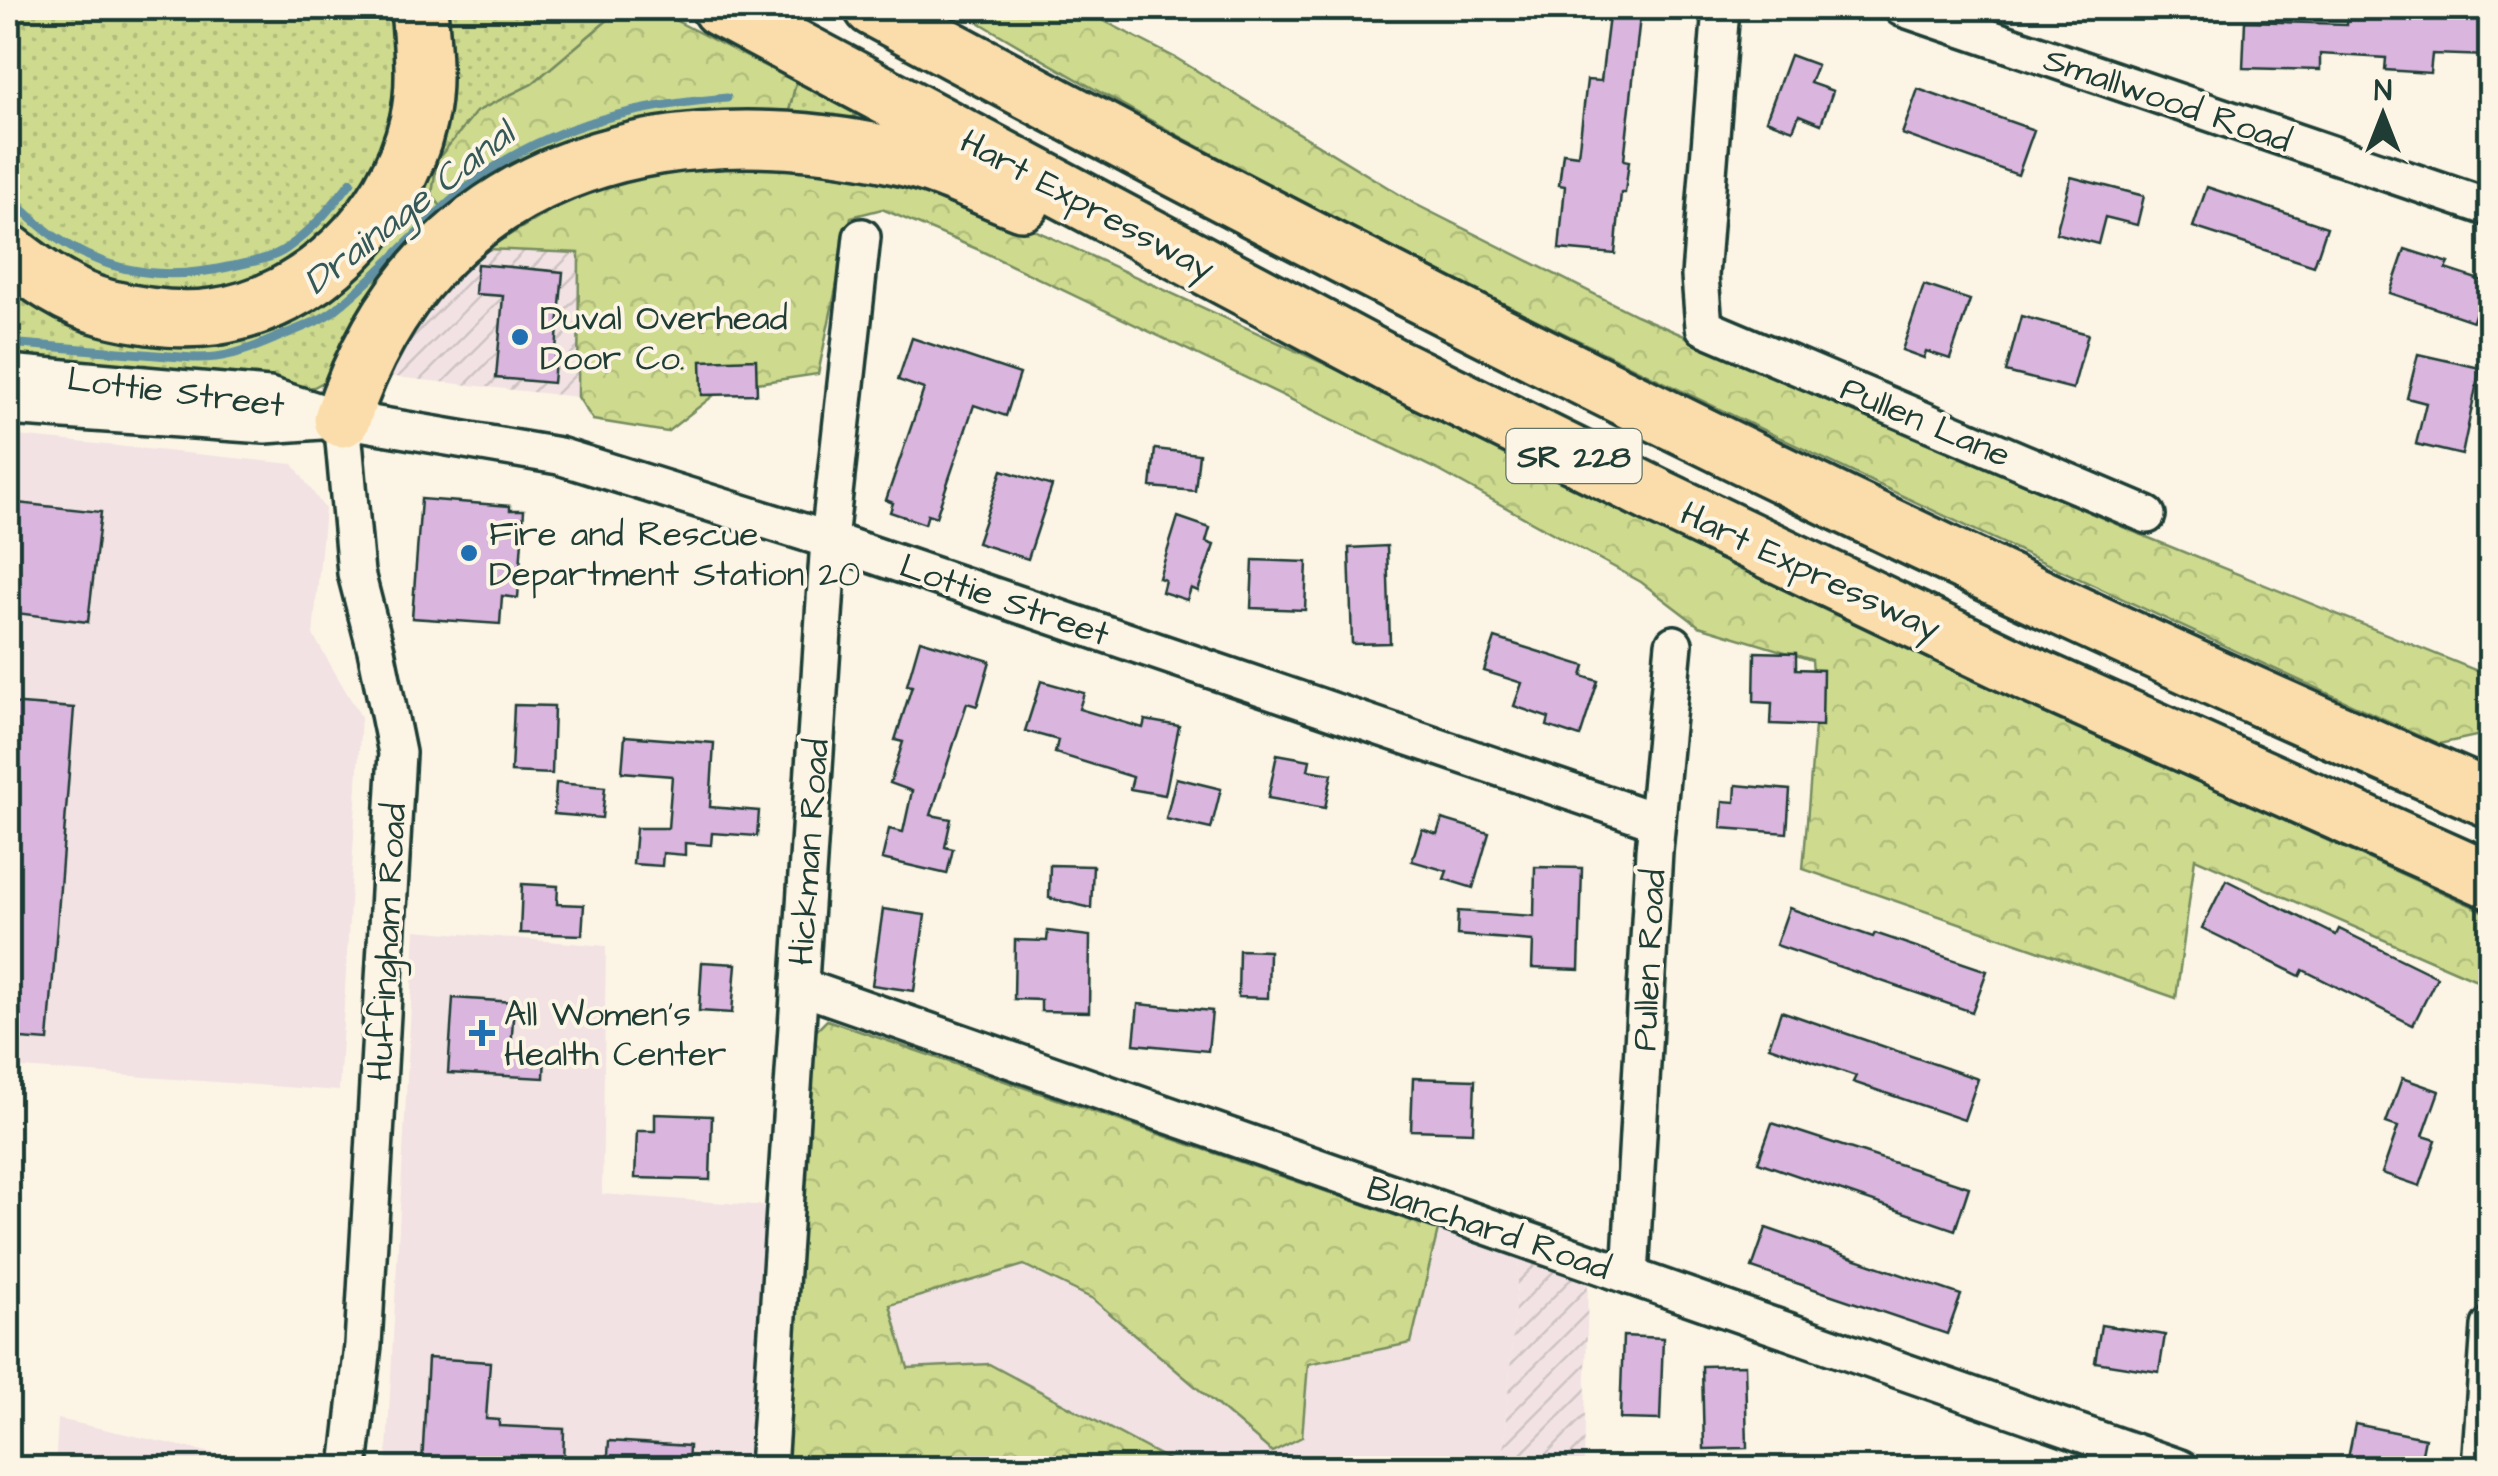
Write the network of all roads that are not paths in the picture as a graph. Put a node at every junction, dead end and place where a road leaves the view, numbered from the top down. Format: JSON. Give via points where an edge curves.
{"nodes":[{"id":1,"x":418,"y":8,"type":"edge"},
{"id":2,"x":720,"y":8,"type":"edge"},
{"id":3,"x":873,"y":8,"type":"edge"},
{"id":4,"x":885,"y":8,"type":"edge"},
{"id":5,"x":1721,"y":8,"type":"edge"},
{"id":6,"x":1902,"y":8,"type":"edge"},
{"id":7,"x":930,"y":38,"type":"junction"},
{"id":8,"x":2490,"y":208,"type":"edge"},
{"id":9,"x":862,"y":237,"type":"dead end"},
{"id":10,"x":8,"y":252,"type":"edge"},
{"id":11,"x":1255,"y":293,"type":"junction"},
{"id":12,"x":8,"y":373,"type":"edge"},
{"id":13,"x":8,"y":407,"type":"edge"},
{"id":14,"x":342,"y":419,"type":"junction"},
{"id":15,"x":2147,"y":515,"type":"dead end"},
{"id":16,"x":829,"y":540,"type":"junction"},
{"id":17,"x":1674,"y":644,"type":"dead end"},
{"id":18,"x":2470,"y":790,"type":"edge"},
{"id":19,"x":1656,"y":821,"type":"junction"},
{"id":20,"x":2469,"y":871,"type":"edge"},
{"id":21,"x":799,"y":986,"type":"junction"},
{"id":22,"x":1630,"y":1276,"type":"junction"},
{"id":23,"x":2490,"y":1326,"type":"edge"},
{"id":24,"x":349,"y":1468,"type":"edge"},
{"id":25,"x":768,"y":1468,"type":"edge"},
{"id":26,"x":2180,"y":1468,"type":"edge"},
{"id":27,"x":2480,"y":1468,"type":"edge"}],
"edges":[{"from":1,"to":10,"type":"highway","via":[[424,67],[418,122],[396,183],[360,237],[319,272],[270,300],[214,317],[160,318],[103,308],[46,282]]},
{"from":2,"to":11,"type":"highway","name":"Hart Expressway","number":"SR 228"},
{"from":3,"to":7,"type":"highway","name":"Hart Expressway","number":"SR 228"},
{"from":4,"to":7,"type":"highway"},
{"from":5,"to":15,"type":"street","name":"Pullen Lane","via":[[1700,276],[1704,327]]},
{"from":6,"to":8,"type":"street","name":"Smallwood Road"},
{"from":7,"to":18,"type":"highway","name":"Hart Expressway","number":"SR 228","via":[[1693,434]]},
{"from":9,"to":16,"type":"street","name":"Hickman Road"},
{"from":11,"to":14,"type":"highway","via":[[905,158],[771,139],[652,145],[542,181],[497,204],[459,235],[377,334]]},
{"from":11,"to":20,"type":"highway","name":"Hart Expressway","number":"SR 228","via":[[1695,515]]},
{"from":12,"to":14,"type":"street","name":"Lottie Street","via":[[269,396]]},
{"from":13,"to":14,"type":"street","name":"Lottie Street","via":[[265,425]]},
{"from":14,"to":16,"type":"street","name":"Lottie Street","via":[[559,456]]},
{"from":14,"to":24,"type":"street","name":"Huffingham Road","via":[[356,573],[397,753],[362,1360]]},
{"from":16,"to":19,"type":"street","name":"Lottie Street"},
{"from":16,"to":21,"type":"street","name":"Hickman Road"},
{"from":17,"to":19,"type":"street","name":"Pullen Road"},
{"from":19,"to":22,"type":"street","name":"Pullen Road"},
{"from":21,"to":22,"type":"street","name":"Blanchard Road"},
{"from":21,"to":25,"type":"street","name":"Hickman Road"},
{"from":22,"to":26,"type":"street","name":"Blanchard Road"},
{"from":23,"to":27,"type":"street"}]}
